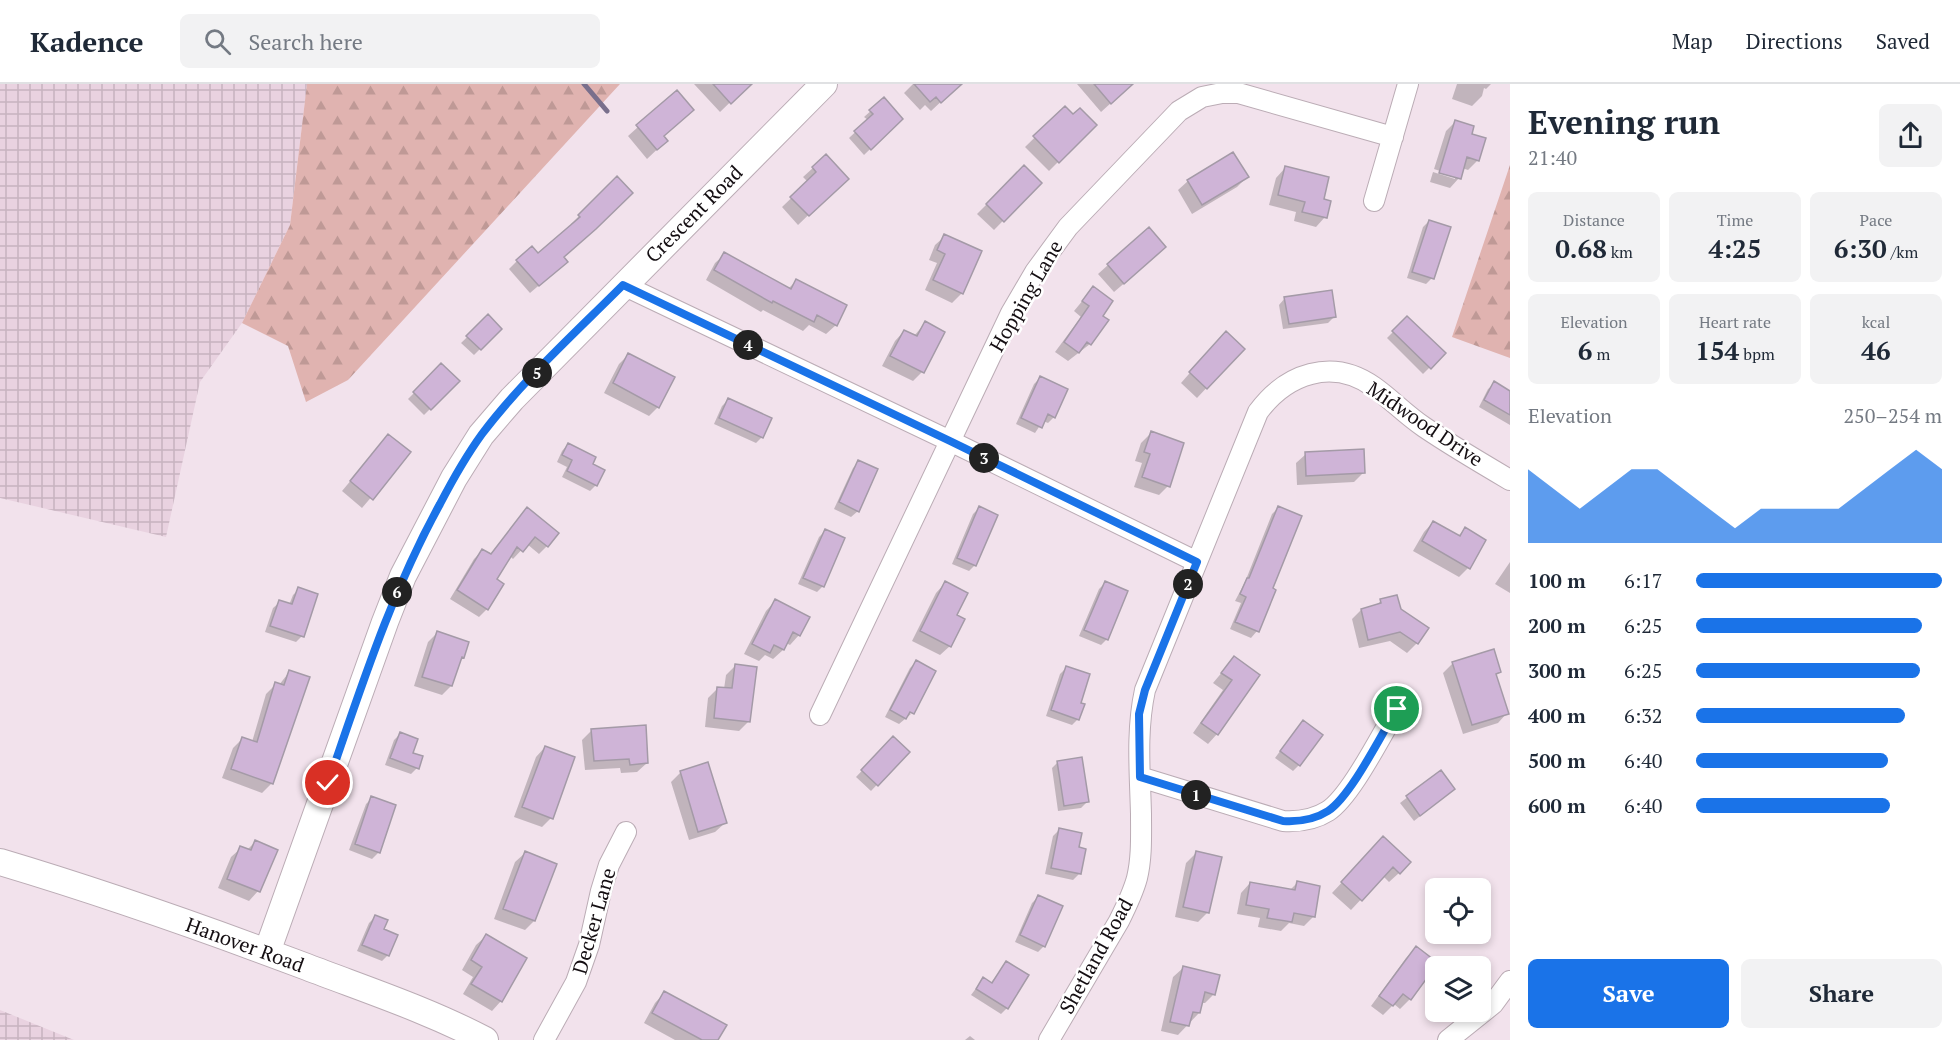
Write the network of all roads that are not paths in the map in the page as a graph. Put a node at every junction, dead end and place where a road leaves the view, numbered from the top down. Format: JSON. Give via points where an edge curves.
{"nodes":[{"id":1,"x":824,"y":84,"type":"edge"},
{"id":2,"x":1408,"y":84,"type":"edge"},
{"id":3,"x":1393,"y":137,"type":"junction"},
{"id":4,"x":1374,"y":201,"type":"dead end"},
{"id":5,"x":623,"y":285,"type":"junction"},
{"id":6,"x":950,"y":441,"type":"junction"},
{"id":7,"x":1239,"y":458,"type":"joint"},
{"id":8,"x":1510,"y":480,"type":"edge"},
{"id":9,"x":1197,"y":562,"type":"junction"},
{"id":10,"x":1397,"y":709,"type":"dead end"},
{"id":11,"x":820,"y":715,"type":"dead end"},
{"id":12,"x":1140,"y":777,"type":"junction"},
{"id":13,"x":626,"y":832,"type":"dead end"},
{"id":14,"x":0,"y":862,"type":"edge"},
{"id":15,"x":267,"y":952,"type":"junction"},
{"id":16,"x":1510,"y":981,"type":"edge"},
{"id":17,"x":485,"y":1040,"type":"edge"},
{"id":18,"x":544,"y":1040,"type":"edge"},
{"id":19,"x":1049,"y":1040,"type":"edge"},
{"id":20,"x":1448,"y":1040,"type":"edge"}],
"edges":[{"from":1,"to":5,"type":"street","name":"Crescent Road"},
{"from":2,"to":3,"type":"street"},
{"from":3,"to":4,"type":"street"},
{"from":3,"to":6,"type":"street","name":"Hopping Lane","via":[[1238,93],[1202,97],[1188,104],[1068,227],[1035,272],[1011,313]]},
{"from":5,"to":6,"type":"street"},
{"from":5,"to":15,"type":"street","name":"Crescent Road","via":[[482,435],[429,524],[384,622]]},
{"from":6,"to":9,"type":"street"},
{"from":6,"to":11,"type":"street","name":"Hopping Lane"},
{"from":7,"to":8,"type":"street","name":"Midwood Drive","via":[[1258,412],[1282,386],[1315,373],[1335,371],[1373,386],[1423,427]]},
{"from":7,"to":9,"type":"street","name":"Shetland Road"},
{"from":9,"to":12,"type":"street","name":"Shetland Road","via":[[1145,690],[1139,714]]},
{"from":10,"to":12,"type":"street","via":[[1348,791],[1329,811],[1299,822],[1283,821]]},
{"from":12,"to":19,"type":"street","name":"Shetland Road","via":[[1142,851],[1137,879],[1119,921]]},
{"from":13,"to":18,"type":"street","name":"Decker Lane","via":[[606,874],[576,982]]},
{"from":14,"to":15,"type":"street","name":"Hanover Road","via":[[87,888]]},
{"from":15,"to":17,"type":"street","name":"Hanover Road","via":[[412,1006]]},
{"from":16,"to":20,"type":"street","via":[[1493,1004]]}]}
